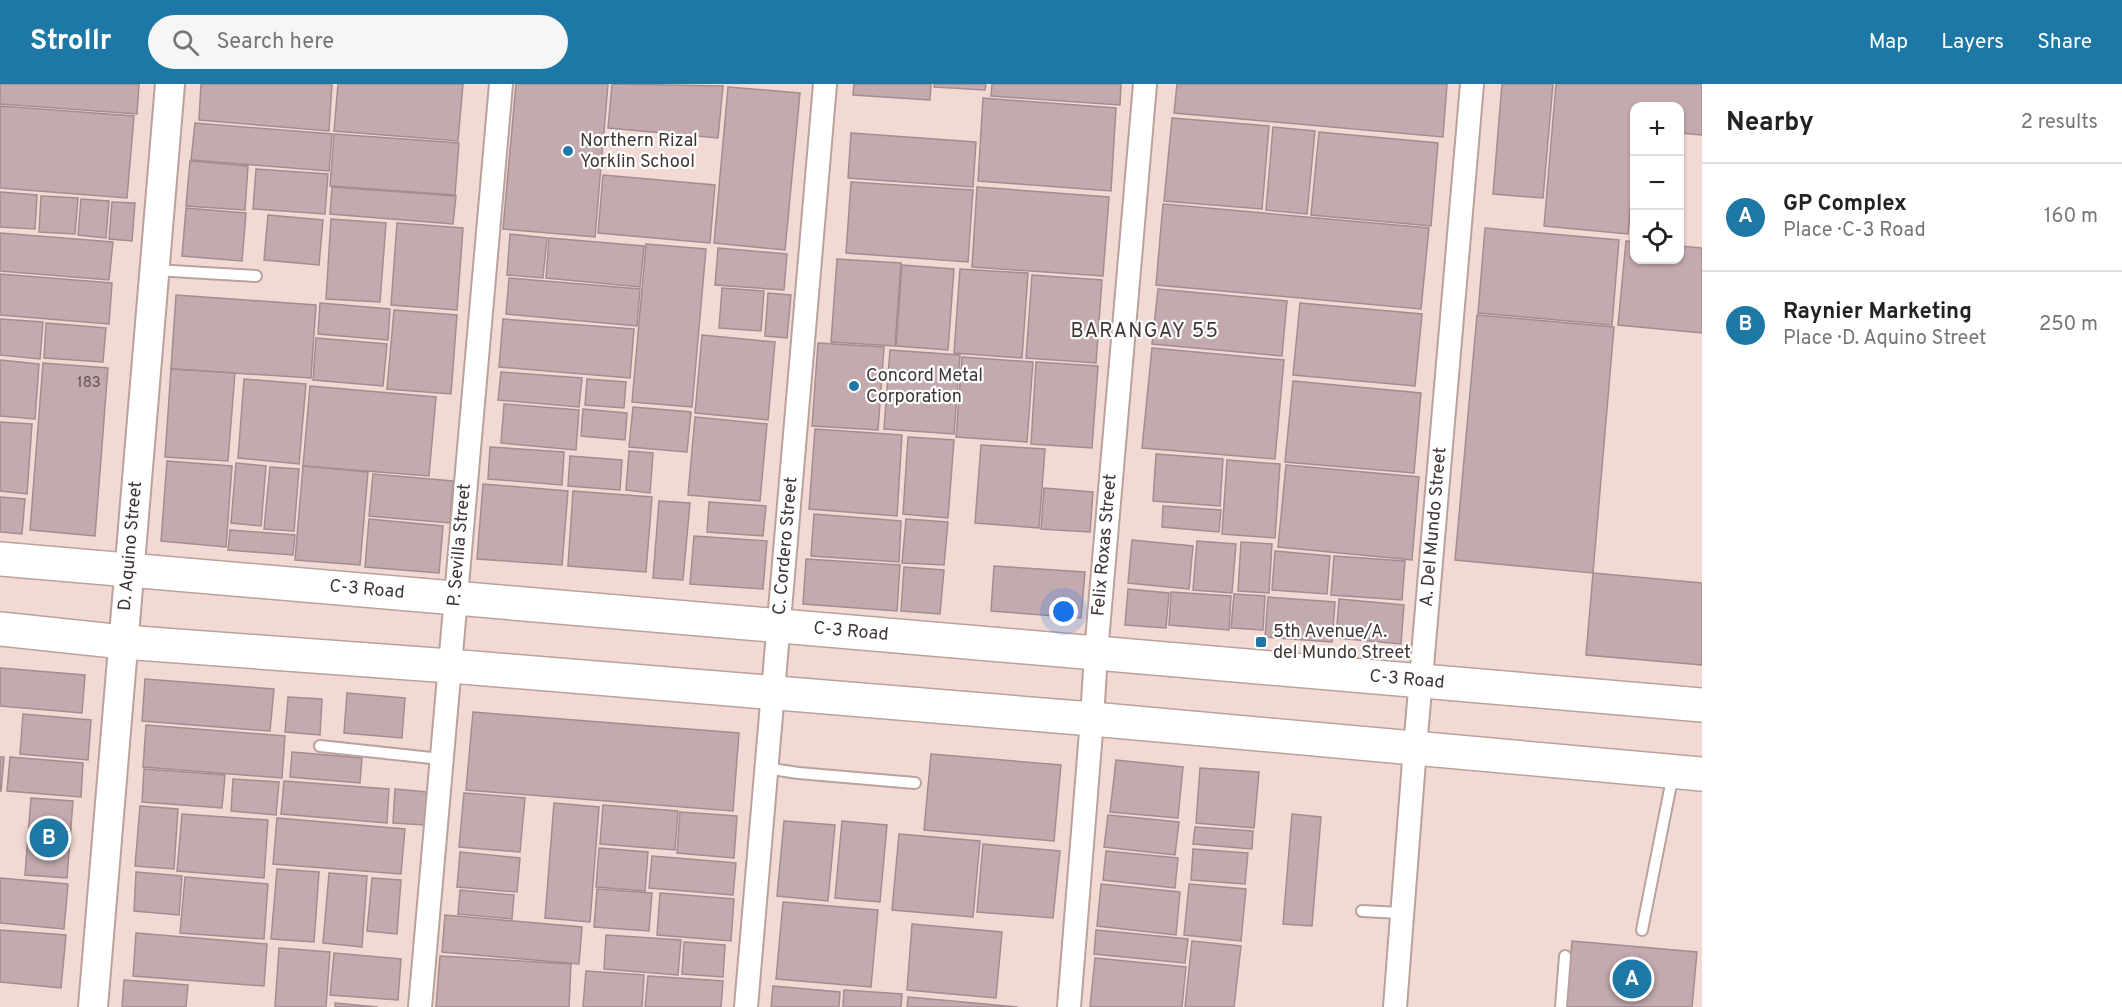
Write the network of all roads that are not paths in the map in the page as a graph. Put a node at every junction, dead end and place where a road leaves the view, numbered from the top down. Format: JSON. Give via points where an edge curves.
{"nodes":[{"id":1,"x":170,"y":84,"type":"edge"},
{"id":2,"x":501,"y":84,"type":"edge"},
{"id":3,"x":825,"y":84,"type":"edge"},
{"id":4,"x":1145,"y":84,"type":"edge"},
{"id":5,"x":1472,"y":84,"type":"edge"},
{"id":6,"x":154,"y":270,"type":"junction"},
{"id":7,"x":256,"y":276,"type":"dead end"},
{"id":8,"x":0,"y":559,"type":"edge"},
{"id":9,"x":129,"y":570,"type":"junction"},
{"id":10,"x":456,"y":598,"type":"junction"},
{"id":11,"x":779,"y":626,"type":"junction"},
{"id":12,"x":0,"y":629,"type":"edge"},
{"id":13,"x":123,"y":642,"type":"junction"},
{"id":14,"x":1096,"y":653,"type":"junction"},
{"id":15,"x":450,"y":666,"type":"junction"},
{"id":16,"x":1420,"y":681,"type":"junction"},
{"id":17,"x":773,"y":693,"type":"junction"},
{"id":18,"x":1702,"y":705,"type":"edge"},
{"id":19,"x":1092,"y":719,"type":"junction"},
{"id":20,"x":320,"y":746,"type":"dead end"},
{"id":21,"x":1415,"y":748,"type":"junction"},
{"id":22,"x":441,"y":759,"type":"junction"},
{"id":23,"x":766,"y":768,"type":"junction"},
{"id":24,"x":1688,"y":773,"type":"edge"},
{"id":25,"x":915,"y":783,"type":"dead end"},
{"id":26,"x":1362,"y":911,"type":"dead end"},
{"id":27,"x":1401,"y":914,"type":"junction"},
{"id":28,"x":1642,"y":930,"type":"dead end"},
{"id":29,"x":1565,"y":956,"type":"dead end"},
{"id":30,"x":93,"y":1007,"type":"edge"},
{"id":31,"x":420,"y":1007,"type":"edge"},
{"id":32,"x":746,"y":1007,"type":"edge"},
{"id":33,"x":1069,"y":1007,"type":"edge"},
{"id":34,"x":1395,"y":1007,"type":"edge"},
{"id":35,"x":1561,"y":1007,"type":"edge"}],
"edges":[{"from":1,"to":6,"type":"street","name":"D. Aquino Street"},
{"from":2,"to":10,"type":"street","name":"P. Sevilla Street"},
{"from":3,"to":11,"type":"street","name":"C. Cordero Street"},
{"from":4,"to":14,"type":"street","name":"Felix Roxas Street"},
{"from":5,"to":16,"type":"street","name":"A. Del Mundo Street"},
{"from":6,"to":7,"type":"lane"},
{"from":6,"to":9,"type":"street","name":"D. Aquino Street"},
{"from":8,"to":9,"type":"main road","name":"C-3 Road"},
{"from":9,"to":10,"type":"main road","name":"C-3 Road"},
{"from":9,"to":13,"type":"street","name":"D. Aquino Street"},
{"from":10,"to":11,"type":"main road","name":"C-3 Road"},
{"from":10,"to":15,"type":"street","name":"P. Sevilla Street"},
{"from":11,"to":14,"type":"main road","name":"C-3 Road"},
{"from":11,"to":17,"type":"street","name":"C. Cordero Street"},
{"from":12,"to":13,"type":"main road"},
{"from":13,"to":15,"type":"main road"},
{"from":13,"to":30,"type":"street","name":"D. Aquino Street"},
{"from":14,"to":16,"type":"main road","name":"C-3 Road"},
{"from":14,"to":19,"type":"street","name":"Felix Roxas Street"},
{"from":15,"to":17,"type":"main road"},
{"from":15,"to":22,"type":"street","name":"P. Sevilla Street"},
{"from":16,"to":18,"type":"main road","name":"C-3 Road"},
{"from":16,"to":21,"type":"street","name":"A. Del Mundo Street"},
{"from":17,"to":19,"type":"main road"},
{"from":17,"to":23,"type":"street","name":"C. Cordero Street"},
{"from":19,"to":21,"type":"main road"},
{"from":19,"to":33,"type":"street","name":"Felix Roxas Street"},
{"from":20,"to":22,"type":"lane"},
{"from":21,"to":24,"type":"main road"},
{"from":21,"to":27,"type":"street","name":"A. Del Mundo Street"},
{"from":22,"to":31,"type":"street","name":"P. Sevilla Street"},
{"from":23,"to":25,"type":"lane"},
{"from":23,"to":32,"type":"street","name":"C. Cordero Street"},
{"from":24,"to":28,"type":"lane"},
{"from":26,"to":27,"type":"lane"},
{"from":27,"to":34,"type":"street","name":"A. Del Mundo Street"},
{"from":29,"to":35,"type":"lane"}]}
